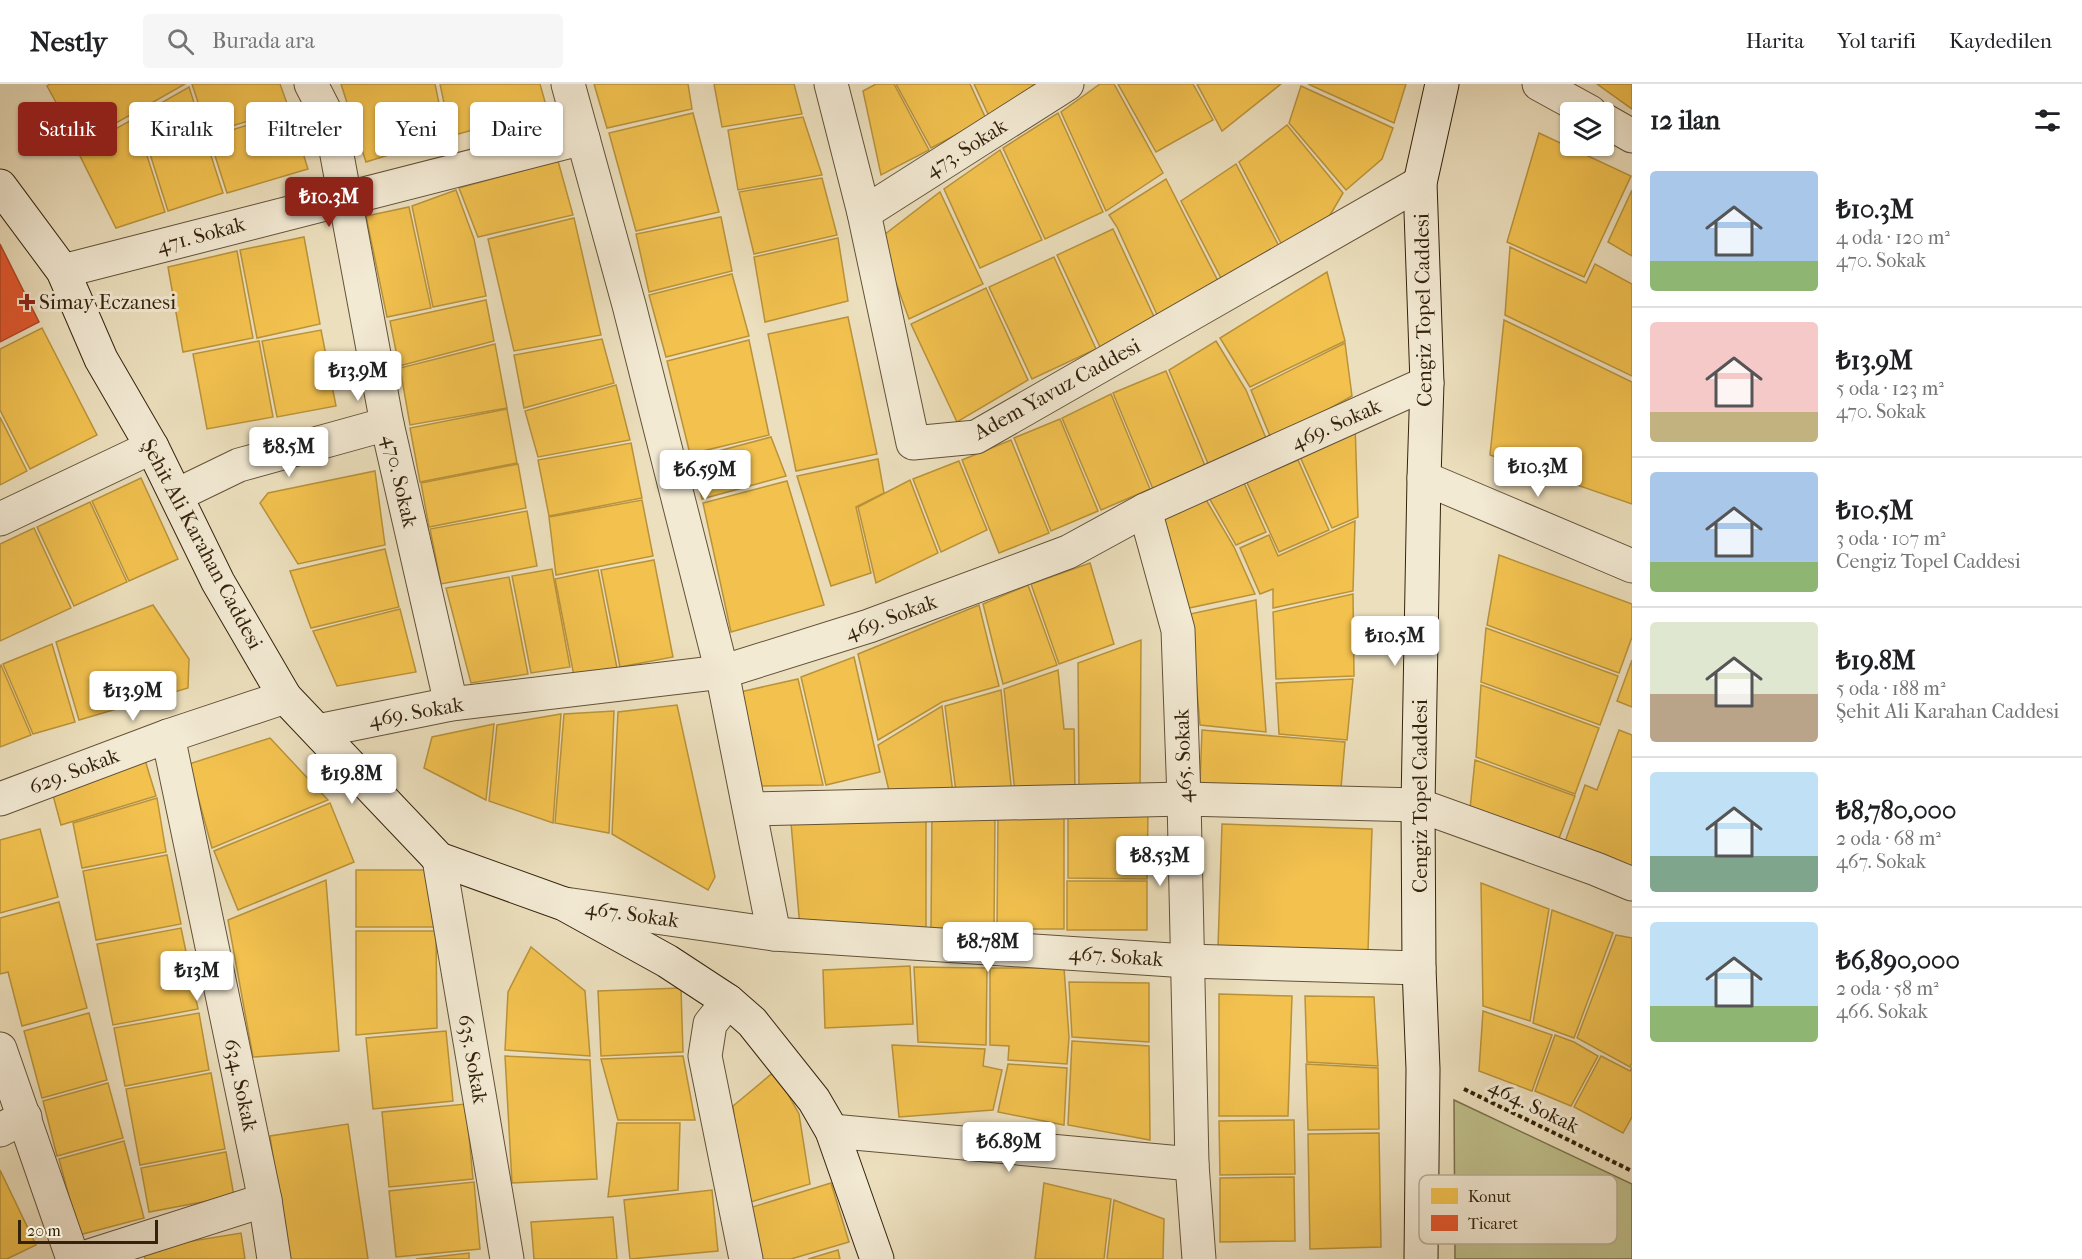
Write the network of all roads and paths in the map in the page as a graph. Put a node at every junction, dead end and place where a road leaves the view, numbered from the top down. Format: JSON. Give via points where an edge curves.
{"nodes":[{"id":1,"x":311,"y":84,"type":"edge"},
{"id":2,"x":568,"y":84,"type":"edge"},
{"id":3,"x":831,"y":84,"type":"edge"},
{"id":4,"x":1067,"y":84,"type":"edge"},
{"id":5,"x":1442,"y":84,"type":"edge"},
{"id":6,"x":1539,"y":84,"type":"edge"},
{"id":7,"x":1572,"y":102,"type":"edge"},
{"id":8,"x":1614,"y":126,"type":"edge"},
{"id":9,"x":1632,"y":136,"type":"edge"},
{"id":10,"x":583,"y":138,"type":"junction"},
{"id":11,"x":1420,"y":183,"type":"junction"},
{"id":12,"x":0,"y":186,"type":"edge"},
{"id":13,"x":346,"y":197,"type":"junction"},
{"id":14,"x":864,"y":213,"type":"junction"},
{"id":15,"x":63,"y":271,"type":"junction"},
{"id":16,"x":1427,"y":383,"type":"junction"},
{"id":17,"x":387,"y":424,"type":"junction"},
{"id":18,"x":152,"y":447,"type":"junction"},
{"id":19,"x":1424,"y":478,"type":"junction"},
{"id":20,"x":177,"y":495,"type":"junction"},
{"id":21,"x":1145,"y":510,"type":"junction"},
{"id":22,"x":0,"y":519,"type":"edge"},
{"id":23,"x":1632,"y":566,"type":"edge"},
{"id":24,"x":722,"y":672,"type":"junction"},
{"id":25,"x":285,"y":697,"type":"junction"},
{"id":26,"x":451,"y":704,"type":"junction"},
{"id":27,"x":318,"y":731,"type":"junction"},
{"id":28,"x":168,"y":736,"type":"junction"},
{"id":29,"x":0,"y":799,"type":"edge"},
{"id":30,"x":1184,"y":799,"type":"junction"},
{"id":31,"x":1418,"y":805,"type":"junction"},
{"id":32,"x":750,"y":809,"type":"junction"},
{"id":33,"x":439,"y":859,"type":"junction"},
{"id":34,"x":1632,"y":884,"type":"edge"},
{"id":35,"x":564,"y":904,"type":"junction"},
{"id":36,"x":774,"y":934,"type":"junction"},
{"id":37,"x":1187,"y":961,"type":"junction"},
{"id":38,"x":1419,"y":968,"type":"junction"},
{"id":39,"x":728,"y":1001,"type":"junction"},
{"id":40,"x":0,"y":1049,"type":"edge"},
{"id":41,"x":1423,"y":1069,"type":"junction"},
{"id":42,"x":12,"y":1123,"type":"edge"},
{"id":43,"x":832,"y":1131,"type":"junction"},
{"id":44,"x":1191,"y":1164,"type":"junction"},
{"id":45,"x":1632,"y":1170,"type":"edge"},
{"id":46,"x":1422,"y":1175,"type":"edge"},
{"id":47,"x":265,"y":1200,"type":"junction"},
{"id":48,"x":1421,"y":1244,"type":"edge"},
{"id":49,"x":73,"y":1259,"type":"edge"},
{"id":50,"x":81,"y":1259,"type":"edge"},
{"id":51,"x":274,"y":1259,"type":"edge"},
{"id":52,"x":507,"y":1259,"type":"edge"},
{"id":53,"x":746,"y":1259,"type":"edge"},
{"id":54,"x":877,"y":1259,"type":"edge"},
{"id":55,"x":1198,"y":1259,"type":"edge"},
{"id":56,"x":1421,"y":1259,"type":"edge"}],
"edges":[{"from":1,"to":13,"type":"street","name":"470. Sokak","via":[[332,123]]},
{"from":2,"to":10,"type":"street"},
{"from":3,"to":14,"type":"street","name":"Adem Yavuz Caddesi"},
{"from":4,"to":14,"type":"street","name":"473. Sokak"},
{"from":5,"to":11,"type":"street","name":"Cengiz Topel Caddesi"},
{"from":6,"to":7,"type":"street"},
{"from":8,"to":9,"type":"street"},
{"from":10,"to":13,"type":"street","name":"471. Sokak"},
{"from":10,"to":24,"type":"street"},
{"from":11,"to":14,"type":"street","name":"Adem Yavuz Caddesi","via":[[976,437],[913,443]]},
{"from":11,"to":16,"type":"street","name":"Cengiz Topel Caddesi"},
{"from":12,"to":15,"type":"street","name":"Şehit Ali Karahan Caddesi"},
{"from":13,"to":15,"type":"street","name":"471. Sokak"},
{"from":13,"to":17,"type":"street","name":"470. Sokak"},
{"from":15,"to":18,"type":"street","name":"Şehit Ali Karahan Caddesi","via":[[101,359]]},
{"from":16,"to":19,"type":"street","name":"Cengiz Topel Caddesi"},
{"from":16,"to":21,"type":"street","name":"469. Sokak"},
{"from":17,"to":20,"type":"street","via":[[239,465]]},
{"from":17,"to":26,"type":"street","name":"470. Sokak"},
{"from":18,"to":20,"type":"street","name":"Şehit Ali Karahan Caddesi"},
{"from":18,"to":22,"type":"street"},
{"from":19,"to":23,"type":"street"},
{"from":19,"to":31,"type":"street","name":"Cengiz Topel Caddesi"},
{"from":20,"to":25,"type":"street","name":"Şehit Ali Karahan Caddesi","via":[[218,582]]},
{"from":21,"to":24,"type":"street","name":"469. Sokak","via":[[1068,552],[869,626]]},
{"from":21,"to":30,"type":"street","name":"465. Sokak","via":[[1178,630]]},
{"from":24,"to":26,"type":"street","name":"469. Sokak"},
{"from":24,"to":32,"type":"street"},
{"from":25,"to":27,"type":"street","name":"Şehit Ali Karahan Caddesi"},
{"from":25,"to":28,"type":"street","name":"629. Sokak"},
{"from":26,"to":27,"type":"street","name":"469. Sokak"},
{"from":27,"to":33,"type":"street","name":"Şehit Ali Karahan Caddesi"},
{"from":28,"to":29,"type":"street","name":"629. Sokak"},
{"from":28,"to":47,"type":"street","name":"634. Sokak"},
{"from":30,"to":31,"type":"street"},
{"from":30,"to":32,"type":"street"},
{"from":30,"to":37,"type":"street","name":"465. Sokak"},
{"from":31,"to":34,"type":"street"},
{"from":31,"to":38,"type":"street","name":"Cengiz Topel Caddesi"},
{"from":32,"to":36,"type":"street"},
{"from":33,"to":35,"type":"street","name":"Şehit Ali Karahan Caddesi"},
{"from":33,"to":52,"type":"street","name":"635. Sokak"},
{"from":35,"to":36,"type":"street","name":"467. Sokak"},
{"from":35,"to":39,"type":"street","name":"Şehit Ali Karahan Caddesi","via":[[667,961]]},
{"from":36,"to":37,"type":"street","name":"467. Sokak"},
{"from":37,"to":38,"type":"street","name":"467. Sokak"},
{"from":37,"to":44,"type":"street","name":"465. Sokak"},
{"from":38,"to":41,"type":"street","name":"Cengiz Topel Caddesi"},
{"from":39,"to":43,"type":"street","name":"Şehit Ali Karahan Caddesi","via":[[752,1022],[814,1100]]},
{"from":39,"to":53,"type":"street","via":[[710,1024],[705,1056]]},
{"from":40,"to":42,"type":"street"},
{"from":41,"to":45,"type":"path","name":"464. Sokak"},
{"from":41,"to":46,"type":"street","name":"Cengiz Topel Caddesi"},
{"from":42,"to":49,"type":"street"},
{"from":43,"to":44,"type":"street"},
{"from":43,"to":54,"type":"street","name":"Şehit Ali Karahan Caddesi"},
{"from":44,"to":55,"type":"street","name":"465. Sokak"},
{"from":47,"to":50,"type":"street"},
{"from":47,"to":51,"type":"street","name":"634. Sokak"},
{"from":48,"to":56,"type":"street","name":"Cengiz Topel Caddesi"}]}
